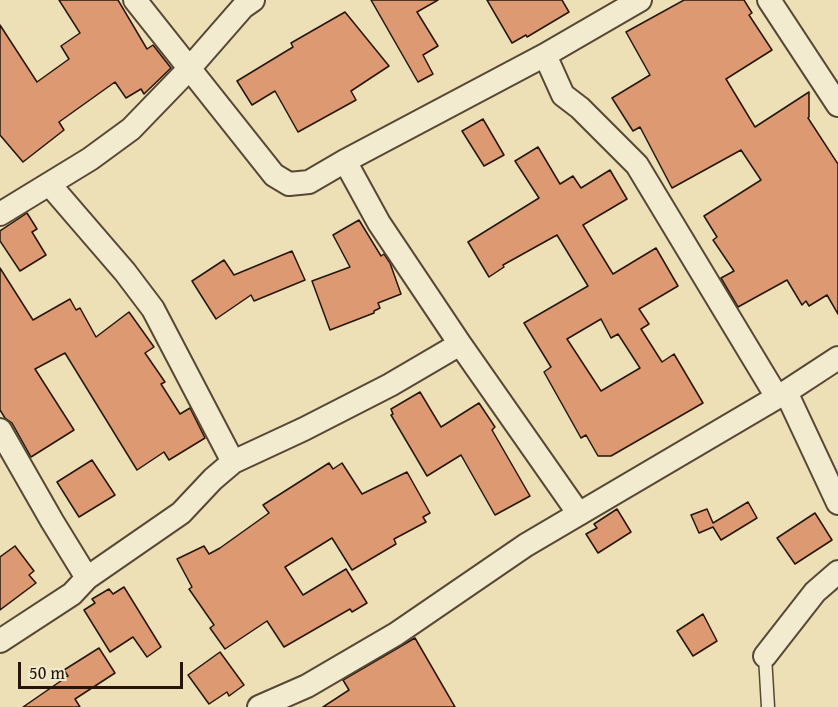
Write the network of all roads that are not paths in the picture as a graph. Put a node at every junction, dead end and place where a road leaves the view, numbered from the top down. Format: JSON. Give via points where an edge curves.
{"nodes":[{"id":1,"x":135,"y":0,"type":"edge"},
{"id":2,"x":253,"y":0,"type":"edge"},
{"id":3,"x":640,"y":0,"type":"edge"},
{"id":4,"x":769,"y":0,"type":"edge"},
{"id":5,"x":545,"y":55,"type":"junction"},
{"id":6,"x":188,"y":70,"type":"junction"},
{"id":7,"x":838,"y":105,"type":"edge"},
{"id":8,"x":345,"y":161,"type":"junction"},
{"id":9,"x":50,"y":185,"type":"junction"},
{"id":10,"x":0,"y":214,"type":"edge"},
{"id":11,"x":460,"y":344,"type":"junction"},
{"id":12,"x":838,"y":358,"type":"edge"},
{"id":13,"x":781,"y":394,"type":"junction"},
{"id":14,"x":0,"y":430,"type":"edge"},
{"id":15,"x":233,"y":462,"type":"junction"},
{"id":16,"x":838,"y":503,"type":"edge"},
{"id":17,"x":579,"y":514,"type":"junction"},
{"id":18,"x":838,"y":572,"type":"edge"},
{"id":19,"x":87,"y":578,"type":"junction"},
{"id":20,"x":0,"y":641,"type":"edge"},
{"id":21,"x":765,"y":656,"type":"joint"},
{"id":22,"x":259,"y":707,"type":"edge"},
{"id":23,"x":768,"y":707,"type":"edge"}],
"edges":[{"from":1,"to":6,"type":"street"},
{"from":2,"to":6,"type":"street"},
{"from":3,"to":5,"type":"street"},
{"from":4,"to":7,"type":"street"},
{"from":5,"to":8,"type":"street"},
{"from":5,"to":13,"type":"street","via":[[563,96],[637,165]]},
{"from":6,"to":8,"type":"street","via":[[274,175],[289,184],[309,182]]},
{"from":6,"to":9,"type":"street","via":[[131,129]]},
{"from":8,"to":11,"type":"street","via":[[379,223]]},
{"from":9,"to":10,"type":"street"},
{"from":9,"to":15,"type":"street","via":[[153,309]]},
{"from":11,"to":15,"type":"street","via":[[390,385]]},
{"from":11,"to":17,"type":"street"},
{"from":12,"to":13,"type":"street"},
{"from":13,"to":16,"type":"street"},
{"from":13,"to":17,"type":"street"},
{"from":14,"to":19,"type":"street"},
{"from":15,"to":19,"type":"street","via":[[181,513]]},
{"from":17,"to":22,"type":"street","via":[[526,545],[396,634],[307,686]]},
{"from":18,"to":21,"type":"street","via":[[815,592]]},
{"from":19,"to":20,"type":"street","via":[[72,594]]},
{"from":21,"to":23,"type":"lane"}]}
